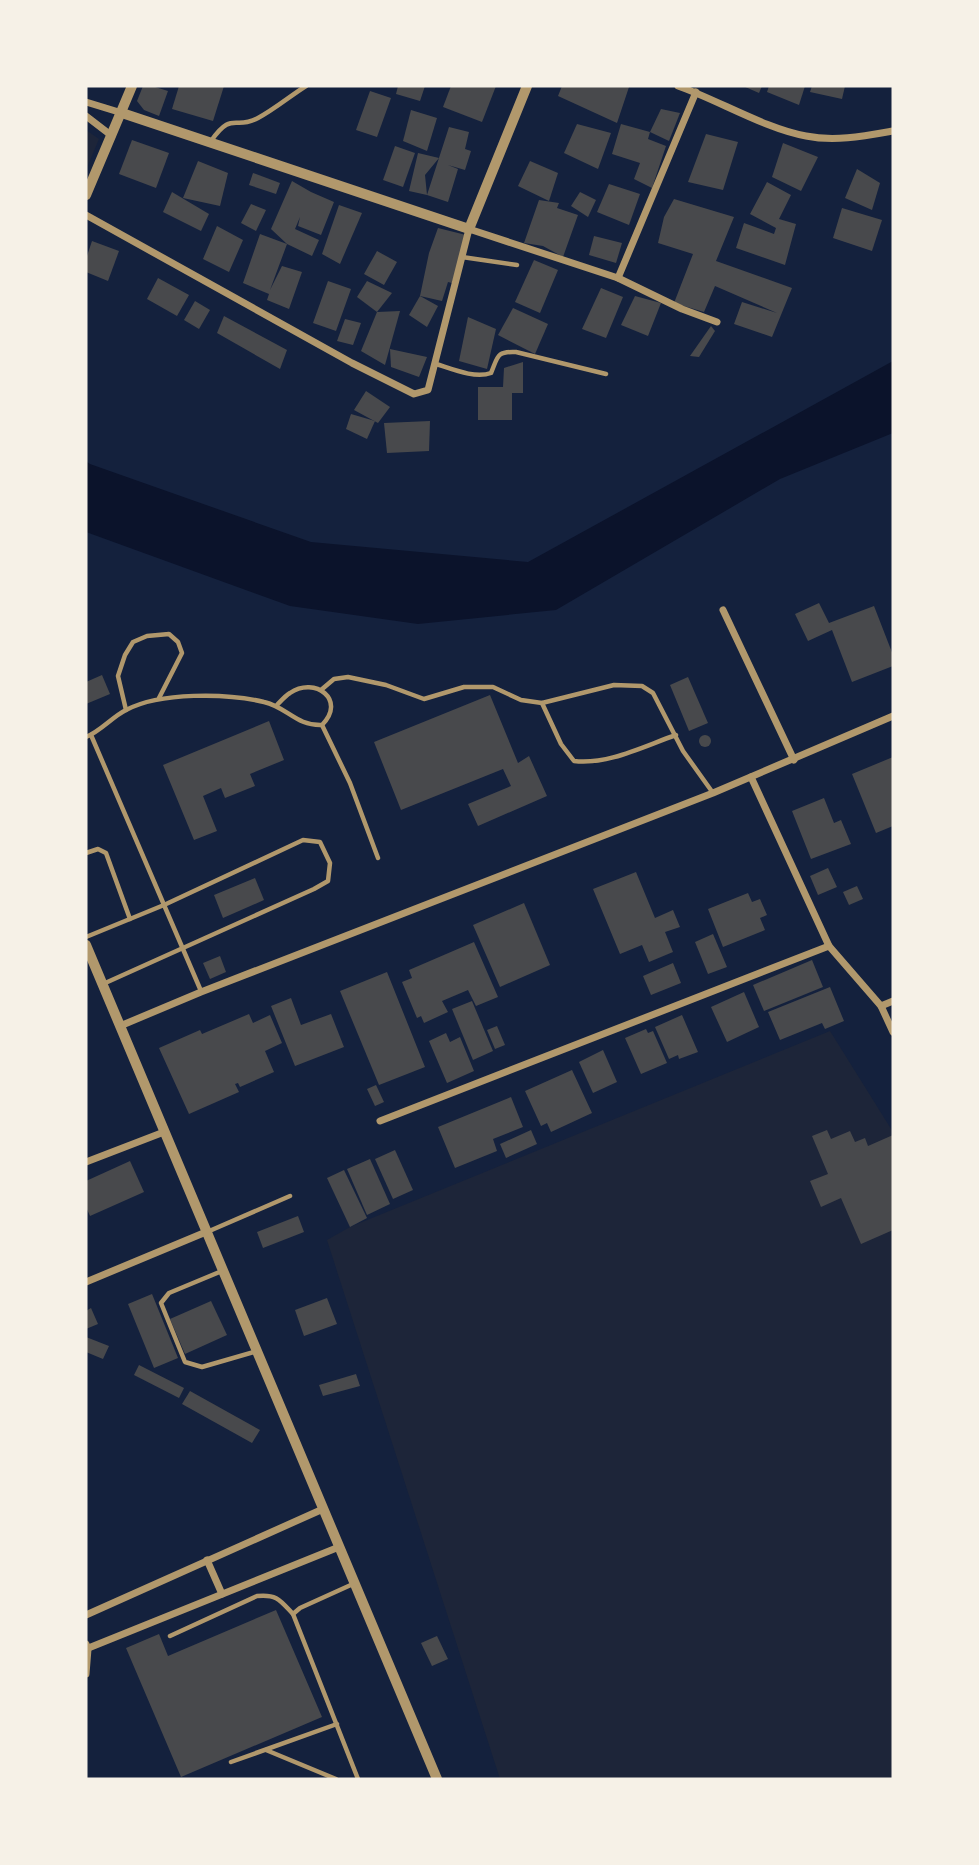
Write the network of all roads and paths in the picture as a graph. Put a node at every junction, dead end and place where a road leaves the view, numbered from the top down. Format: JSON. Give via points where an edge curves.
{"nodes":[{"id":1,"x":132,"y":86,"type":"edge"},
{"id":2,"x":306,"y":86,"type":"edge"},
{"id":3,"x":527,"y":86,"type":"edge"},
{"id":4,"x":678,"y":86,"type":"edge"},
{"id":5,"x":696,"y":92,"type":"junction"},
{"id":6,"x":86,"y":102,"type":"edge"},
{"id":7,"x":122,"y":113,"type":"junction"},
{"id":8,"x":86,"y":116,"type":"edge"},
{"id":9,"x":893,"y":131,"type":"edge"},
{"id":10,"x":112,"y":136,"type":"junction"},
{"id":11,"x":210,"y":142,"type":"junction"},
{"id":12,"x":86,"y":195,"type":"edge"},
{"id":13,"x":86,"y":215,"type":"edge"},
{"id":14,"x":469,"y":229,"type":"junction"},
{"id":15,"x":462,"y":257,"type":"junction"},
{"id":16,"x":517,"y":265,"type":"dead end"},
{"id":17,"x":618,"y":278,"type":"junction"},
{"id":18,"x":717,"y":322,"type":"dead end"},
{"id":19,"x":436,"y":364,"type":"junction"},
{"id":20,"x":606,"y":374,"type":"dead end"},
{"id":21,"x":723,"y":610,"type":"dead end"},
{"id":22,"x":321,"y":690,"type":"junction"},
{"id":23,"x":159,"y":698,"type":"junction"},
{"id":24,"x":542,"y":703,"type":"junction"},
{"id":25,"x":277,"y":705,"type":"junction"},
{"id":26,"x":126,"y":710,"type":"junction"},
{"id":27,"x":893,"y":716,"type":"edge"},
{"id":28,"x":322,"y":725,"type":"junction"},
{"id":29,"x":676,"y":735,"type":"junction"},
{"id":30,"x":88,"y":736,"type":"edge"},
{"id":31,"x":794,"y":760,"type":"junction"},
{"id":32,"x":751,"y":777,"type":"junction"},
{"id":33,"x":713,"y":793,"type":"junction"},
{"id":34,"x":86,"y":853,"type":"edge"},
{"id":35,"x":379,"y":858,"type":"dead end"},
{"id":36,"x":164,"y":905,"type":"junction"},
{"id":37,"x":130,"y":919,"type":"junction"},
{"id":38,"x":86,"y":937,"type":"edge"},
{"id":39,"x":86,"y":945,"type":"edge"},
{"id":40,"x":829,"y":946,"type":"junction"},
{"id":41,"x":182,"y":948,"type":"junction"},
{"id":42,"x":102,"y":984,"type":"junction"},
{"id":43,"x":201,"y":992,"type":"junction"},
{"id":44,"x":893,"y":1001,"type":"edge"},
{"id":45,"x":881,"y":1006,"type":"junction"},
{"id":46,"x":120,"y":1027,"type":"junction"},
{"id":47,"x":893,"y":1032,"type":"edge"},
{"id":48,"x":380,"y":1121,"type":"dead end"},
{"id":49,"x":164,"y":1132,"type":"junction"},
{"id":50,"x":86,"y":1162,"type":"edge"},
{"id":51,"x":290,"y":1196,"type":"dead end"},
{"id":52,"x":206,"y":1232,"type":"junction"},
{"id":53,"x":223,"y":1271,"type":"junction"},
{"id":54,"x":86,"y":1282,"type":"edge"},
{"id":55,"x":257,"y":1351,"type":"junction"},
{"id":56,"x":323,"y":1509,"type":"junction"},
{"id":57,"x":339,"y":1547,"type":"junction"},
{"id":58,"x":207,"y":1560,"type":"junction"},
{"id":59,"x":354,"y":1583,"type":"junction"},
{"id":60,"x":222,"y":1594,"type":"junction"},
{"id":61,"x":293,"y":1614,"type":"junction"},
{"id":62,"x":86,"y":1615,"type":"edge"},
{"id":63,"x":170,"y":1636,"type":"dead end"},
{"id":64,"x":86,"y":1647,"type":"edge"},
{"id":65,"x":86,"y":1674,"type":"edge"},
{"id":66,"x":337,"y":1724,"type":"junction"},
{"id":67,"x":266,"y":1750,"type":"junction"},
{"id":68,"x":231,"y":1762,"type":"dead end"},
{"id":69,"x":336,"y":1779,"type":"edge"},
{"id":70,"x":358,"y":1779,"type":"edge"},
{"id":71,"x":437,"y":1779,"type":"edge"}],
"edges":[{"from":1,"to":7,"type":"street"},
{"from":2,"to":11,"type":"lane","via":[[254,120],[222,125]]},
{"from":3,"to":14,"type":"street"},
{"from":4,"to":5,"type":"street"},
{"from":5,"to":9,"type":"street","via":[[806,136],[835,139]]},
{"from":5,"to":17,"type":"street"},
{"from":6,"to":7,"type":"street"},
{"from":7,"to":10,"type":"street"},
{"from":7,"to":11,"type":"street"},
{"from":8,"to":10,"type":"street"},
{"from":10,"to":12,"type":"street"},
{"from":11,"to":14,"type":"street"},
{"from":13,"to":19,"type":"street","via":[[414,394],[428,390]]},
{"from":14,"to":15,"type":"street"},
{"from":14,"to":17,"type":"street"},
{"from":15,"to":16,"type":"lane"},
{"from":15,"to":19,"type":"street"},
{"from":17,"to":18,"type":"street"},
{"from":19,"to":20,"type":"lane","via":[[487,375],[504,351]]},
{"from":21,"to":31,"type":"street"},
{"from":22,"to":24,"type":"lane","via":[[334,679],[348,677],[424,699],[464,687],[493,687],[521,700]]},
{"from":22,"to":25,"type":"lane","via":[[299,689]]},
{"from":22,"to":28,"type":"lane","via":[[332,709]]},
{"from":23,"to":25,"type":"lane","via":[[240,696]]},
{"from":23,"to":26,"type":"lane"},
{"from":23,"to":26,"type":"lane","via":[[182,653],[169,634],[133,642],[125,655],[118,676]]},
{"from":24,"to":29,"type":"lane","via":[[614,685],[642,686],[653,693]]},
{"from":24,"to":29,"type":"lane","via":[[574,761],[611,758]]},
{"from":25,"to":28,"type":"lane","via":[[305,724]]},
{"from":26,"to":30,"type":"lane"},
{"from":27,"to":31,"type":"street"},
{"from":28,"to":35,"type":"lane"},
{"from":29,"to":33,"type":"lane"},
{"from":30,"to":36,"type":"lane"},
{"from":31,"to":32,"type":"street"},
{"from":32,"to":33,"type":"street"},
{"from":32,"to":40,"type":"street"},
{"from":33,"to":43,"type":"street"},
{"from":34,"to":37,"type":"lane","via":[[98,849],[106,853]]},
{"from":36,"to":37,"type":"lane"},
{"from":36,"to":41,"type":"lane"},
{"from":36,"to":41,"type":"lane","via":[[303,840],[320,842],[330,863],[328,881],[314,890]]},
{"from":37,"to":38,"type":"lane"},
{"from":39,"to":42,"type":"street"},
{"from":40,"to":45,"type":"street"},
{"from":40,"to":48,"type":"street"},
{"from":41,"to":42,"type":"lane"},
{"from":41,"to":43,"type":"lane"},
{"from":42,"to":46,"type":"street"},
{"from":43,"to":46,"type":"street"},
{"from":44,"to":45,"type":"street"},
{"from":45,"to":47,"type":"street"},
{"from":46,"to":49,"type":"street"},
{"from":49,"to":50,"type":"street"},
{"from":49,"to":52,"type":"street"},
{"from":51,"to":52,"type":"lane"},
{"from":52,"to":53,"type":"street"},
{"from":52,"to":54,"type":"street"},
{"from":53,"to":55,"type":"street"},
{"from":53,"to":55,"type":"lane","via":[[169,1293],[161,1303],[185,1362],[202,1367]]},
{"from":55,"to":56,"type":"street"},
{"from":56,"to":57,"type":"street"},
{"from":56,"to":58,"type":"street"},
{"from":57,"to":59,"type":"street"},
{"from":57,"to":60,"type":"street"},
{"from":58,"to":60,"type":"street"},
{"from":58,"to":62,"type":"street"},
{"from":59,"to":61,"type":"lane"},
{"from":59,"to":71,"type":"street"},
{"from":60,"to":64,"type":"street"},
{"from":61,"to":63,"type":"lane","via":[[279,1599],[257,1596]]},
{"from":61,"to":66,"type":"lane"},
{"from":64,"to":65,"type":"street"},
{"from":66,"to":67,"type":"lane"},
{"from":66,"to":70,"type":"lane"},
{"from":67,"to":68,"type":"lane"},
{"from":67,"to":69,"type":"lane"}]}
